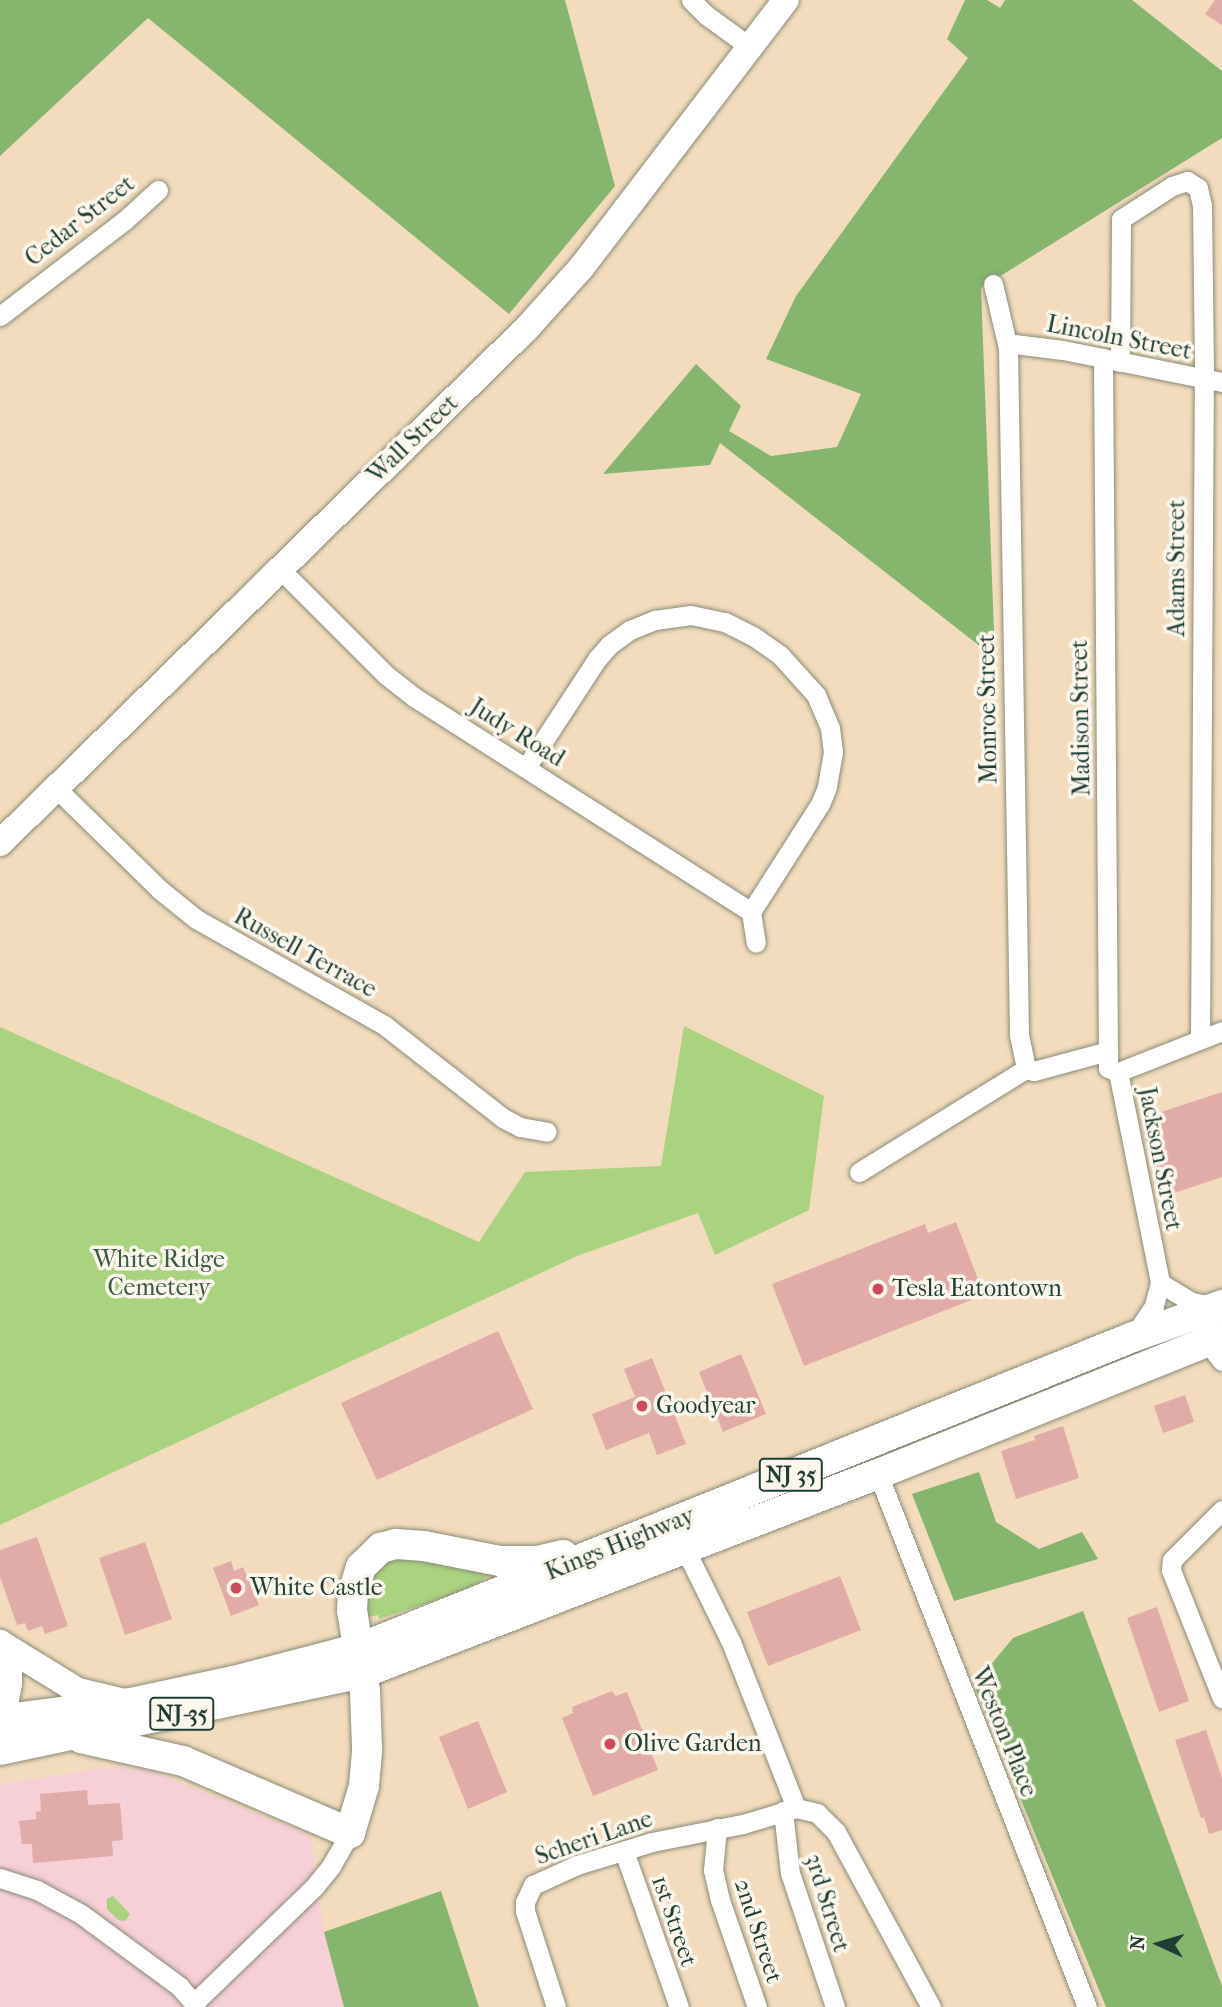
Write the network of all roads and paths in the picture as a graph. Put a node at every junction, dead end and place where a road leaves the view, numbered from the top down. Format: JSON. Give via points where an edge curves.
{"nodes":[{"id":1,"x":691,"y":0,"type":"edge"},
{"id":2,"x":786,"y":0,"type":"edge"},
{"id":3,"x":750,"y":47,"type":"junction"},
{"id":4,"x":158,"y":190,"type":"dead end"},
{"id":5,"x":1121,"y":219,"type":"joint"},
{"id":6,"x":993,"y":284,"type":"dead end"},
{"id":7,"x":0,"y":316,"type":"edge"},
{"id":8,"x":1008,"y":348,"type":"junction"},
{"id":9,"x":1112,"y":360,"type":"junction"},
{"id":10,"x":1213,"y":381,"type":"edge"},
{"id":11,"x":279,"y":568,"type":"junction"},
{"id":12,"x":527,"y":766,"type":"junction"},
{"id":13,"x":57,"y":789,"type":"junction"},
{"id":14,"x":0,"y":843,"type":"edge"},
{"id":15,"x":751,"y":912,"type":"junction"},
{"id":16,"x":756,"y":943,"type":"dead end"},
{"id":17,"x":1222,"y":1031,"type":"edge"},
{"id":18,"x":1200,"y":1039,"type":"junction"},
{"id":19,"x":1108,"y":1051,"type":"junction"},
{"id":20,"x":1026,"y":1069,"type":"junction"},
{"id":21,"x":1118,"y":1072,"type":"junction"},
{"id":22,"x":547,"y":1132,"type":"dead end"},
{"id":23,"x":859,"y":1172,"type":"dead end"},
{"id":24,"x":1160,"y":1283,"type":"junction"},
{"id":25,"x":1218,"y":1330,"type":"edge"},
{"id":26,"x":1133,"y":1337,"type":"junction"},
{"id":27,"x":878,"y":1474,"type":"junction"},
{"id":28,"x":1222,"y":1510,"type":"edge"},
{"id":29,"x":631,"y":1540,"type":"junction"},
{"id":30,"x":685,"y":1549,"type":"junction"},
{"id":31,"x":0,"y":1643,"type":"edge"},
{"id":32,"x":361,"y":1661,"type":"junction"},
{"id":33,"x":1222,"y":1698,"type":"edge"},
{"id":34,"x":131,"y":1703,"type":"junction"},
{"id":35,"x":0,"y":1706,"type":"edge"},
{"id":36,"x":0,"y":1720,"type":"edge"},
{"id":37,"x":74,"y":1736,"type":"junction"},
{"id":38,"x":0,"y":1750,"type":"edge"},
{"id":39,"x":790,"y":1809,"type":"junction"},
{"id":40,"x":717,"y":1828,"type":"junction"},
{"id":41,"x":350,"y":1833,"type":"junction"},
{"id":42,"x":624,"y":1851,"type":"junction"},
{"id":43,"x":0,"y":1878,"type":"edge"},
{"id":44,"x":556,"y":2007,"type":"edge"},
{"id":45,"x":679,"y":2007,"type":"edge"},
{"id":46,"x":757,"y":2007,"type":"edge"},
{"id":47,"x":835,"y":2007,"type":"edge"},
{"id":48,"x":931,"y":2007,"type":"edge"},
{"id":49,"x":1087,"y":2007,"type":"edge"}],
"edges":[{"from":1,"to":3,"type":"street"},
{"from":2,"to":3,"type":"street","name":"Wall Street"},
{"from":3,"to":11,"type":"street","name":"Wall Street","via":[[581,268],[528,327]]},
{"from":4,"to":7,"type":"street","name":"Cedar Street"},
{"from":5,"to":9,"type":"street","name":"Madison Street"},
{"from":5,"to":10,"type":"street","name":"Adams Street","via":[[1172,186],[1187,181],[1201,192]]},
{"from":6,"to":8,"type":"street","name":"Monroe Street"},
{"from":8,"to":9,"type":"street","name":"Lincoln Street","via":[[1014,344]]},
{"from":8,"to":20,"type":"street","name":"Monroe Street","via":[[1019,1035]]},
{"from":9,"to":10,"type":"street","name":"Lincoln Street"},
{"from":9,"to":19,"type":"street","name":"Madison Street"},
{"from":10,"to":18,"type":"street","name":"Adams Street"},
{"from":11,"to":12,"type":"street","name":"Judy Road","via":[[386,675],[443,717]]},
{"from":11,"to":13,"type":"street","name":"Wall Street"},
{"from":12,"to":15,"type":"street","name":"Judy Road"},
{"from":12,"to":15,"type":"street","via":[[597,659],[630,630],[655,620],[691,615],[726,622],[766,644],[816,695],[830,728],[832,764],[820,804]]},
{"from":13,"to":14,"type":"street","name":"Wall Street"},
{"from":13,"to":22,"type":"street","name":"Russell Terrace","via":[[196,919],[384,1025],[503,1118]]},
{"from":15,"to":16,"type":"street"},
{"from":17,"to":18,"type":"street","name":"Jackson Street"},
{"from":18,"to":21,"type":"street","name":"Jackson Street"},
{"from":19,"to":20,"type":"street","via":[[1034,1072]]},
{"from":19,"to":21,"type":"street","name":"Madison Street","via":[[1108,1068]]},
{"from":20,"to":23,"type":"street"},
{"from":21,"to":24,"type":"street","name":"Jackson Street"},
{"from":24,"to":25,"type":"street","via":[[1192,1302]]},
{"from":24,"to":26,"type":"street","via":[[1154,1306]]},
{"from":25,"to":26,"type":"main road","name":"Kings Highway","number":"NJ 35"},
{"from":25,"to":27,"type":"main road","name":"Kings Highway","number":"NJ 35"},
{"from":26,"to":29,"type":"main road","name":"Kings Highway","number":"NJ 35"},
{"from":27,"to":30,"type":"main road","name":"Kings Highway","number":"NJ 35"},
{"from":27,"to":49,"type":"street","name":"Weston Place"},
{"from":28,"to":33,"type":"street","via":[[1172,1560],[1171,1570]]},
{"from":29,"to":32,"type":"main road","name":"Kings Highway","number":"NJ 35"},
{"from":29,"to":32,"type":"main road","via":[[537,1561],[500,1561],[424,1546],[381,1548],[361,1567],[352,1594]]},
{"from":30,"to":32,"type":"main road","name":"Kings Highway","number":"NJ 35"},
{"from":30,"to":39,"type":"street","via":[[731,1642]]},
{"from":31,"to":34,"type":"street","via":[[78,1691]]},
{"from":31,"to":35,"type":"street","via":[[9,1665],[6,1699]]},
{"from":32,"to":34,"type":"main road","name":"Kings Highway","number":"NJ 35"},
{"from":32,"to":37,"type":"main road","name":"Kings Highway","number":"NJ-35"},
{"from":32,"to":41,"type":"main road","via":[[366,1766]]},
{"from":34,"to":36,"type":"main road","name":"Kings Highway","number":"NJ 35"},
{"from":37,"to":38,"type":"main road","name":"Kings Highway","number":"NJ-35"},
{"from":37,"to":41,"type":"main road","via":[[183,1761]]},
{"from":39,"to":40,"type":"street","name":"Scheri Lane"},
{"from":39,"to":47,"type":"street","name":"3rd Street","via":[[790,1873]]},
{"from":39,"to":48,"type":"street","via":[[817,1813],[836,1832]]},
{"from":40,"to":42,"type":"street","name":"Scheri Lane"},
{"from":40,"to":46,"type":"street","name":"2nd Street","via":[[713,1870]]},
{"from":41,"to":43,"type":"street","via":[[316,1886],[194,2003],[186,1992],[81,1914],[37,1890]]},
{"from":42,"to":44,"type":"street","name":"Scheri Lane","via":[[577,1865],[542,1880],[528,1892],[525,1911]]},
{"from":42,"to":45,"type":"street","name":"1st Street"}]}
